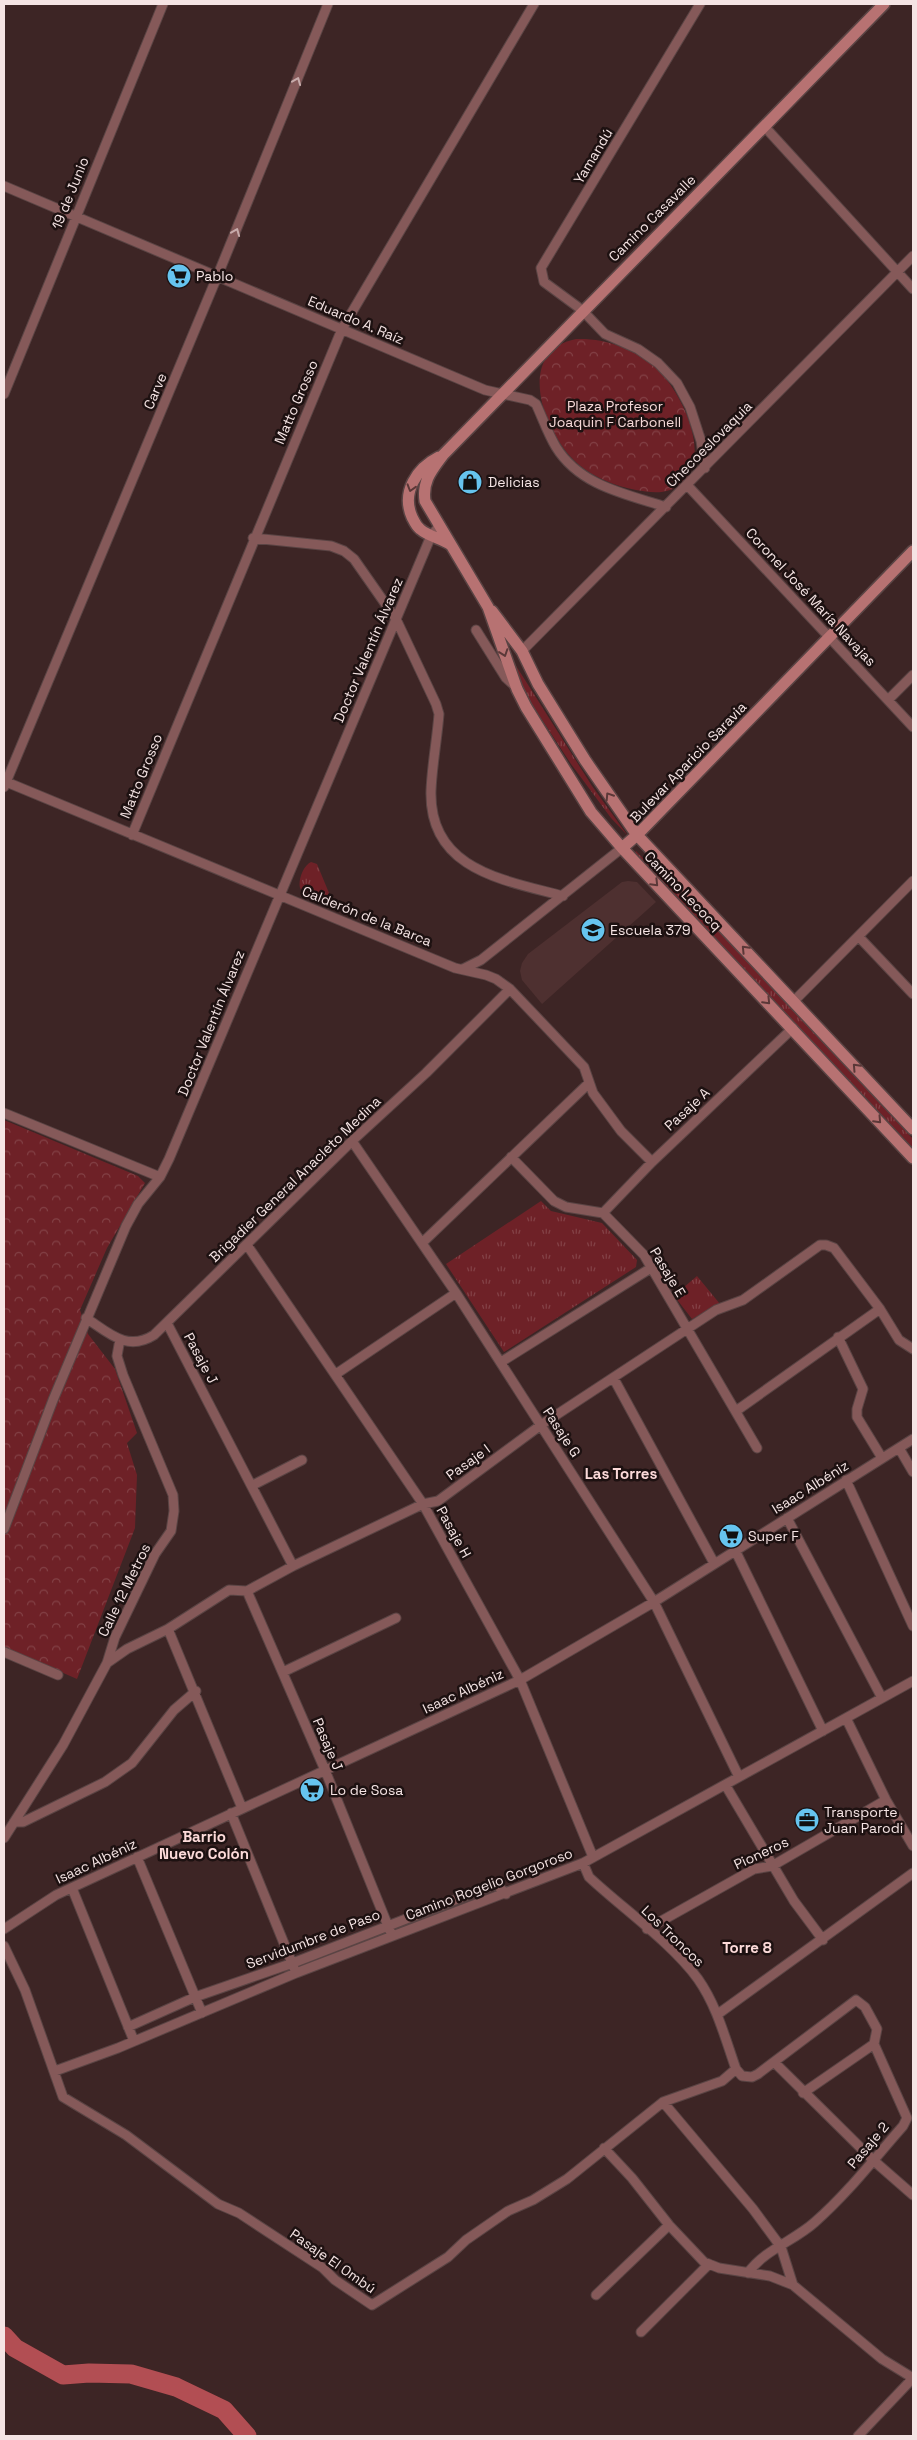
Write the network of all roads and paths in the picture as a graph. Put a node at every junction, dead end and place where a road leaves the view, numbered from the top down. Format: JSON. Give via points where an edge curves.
{"nodes":[{"id":1,"x":164,"y":4,"type":"edge"},
{"id":2,"x":328,"y":4,"type":"edge"},
{"id":3,"x":534,"y":4,"type":"edge"},
{"id":4,"x":700,"y":4,"type":"edge"},
{"id":5,"x":884,"y":4,"type":"edge"},
{"id":6,"x":764,"y":126,"type":"junction"},
{"id":7,"x":4,"y":186,"type":"edge"},
{"id":8,"x":75,"y":216,"type":"junction"},
{"id":9,"x":913,"y":256,"type":"edge"},
{"id":10,"x":898,"y":271,"type":"junction"},
{"id":11,"x":217,"y":277,"type":"junction"},
{"id":12,"x":913,"y":289,"type":"edge"},
{"id":13,"x":582,"y":310,"type":"junction"},
{"id":14,"x":342,"y":329,"type":"junction"},
{"id":15,"x":4,"y":394,"type":"edge"},
{"id":16,"x":501,"y":394,"type":"junction"},
{"id":17,"x":443,"y":455,"type":"junction"},
{"id":18,"x":705,"y":468,"type":"junction"},
{"id":19,"x":688,"y":486,"type":"junction"},
{"id":20,"x":666,"y":507,"type":"junction"},
{"id":21,"x":440,"y":525,"type":"junction"},
{"id":22,"x":431,"y":536,"type":"junction"},
{"id":23,"x":253,"y":538,"type":"junction"},
{"id":24,"x":451,"y":545,"type":"junction"},
{"id":25,"x":913,"y":551,"type":"edge"},
{"id":26,"x":488,"y":607,"type":"junction"},
{"id":27,"x":396,"y":619,"type":"junction"},
{"id":28,"x":476,"y":630,"type":"dead end"},
{"id":29,"x":830,"y":637,"type":"junction"},
{"id":30,"x":522,"y":651,"type":"junction"},
{"id":31,"x":913,"y":675,"type":"edge"},
{"id":32,"x":517,"y":689,"type":"junction"},
{"id":33,"x":888,"y":700,"type":"junction"},
{"id":34,"x":913,"y":727,"type":"edge"},
{"id":35,"x":4,"y":783,"type":"edge"},
{"id":36,"x":132,"y":835,"type":"junction"},
{"id":37,"x":637,"y":835,"type":"junction"},
{"id":38,"x":622,"y":848,"type":"junction"},
{"id":39,"x":913,"y":881,"type":"edge"},
{"id":40,"x":279,"y":895,"type":"junction"},
{"id":41,"x":563,"y":896,"type":"junction"},
{"id":42,"x":859,"y":937,"type":"junction"},
{"id":43,"x":463,"y":969,"type":"junction"},
{"id":44,"x":510,"y":989,"type":"junction"},
{"id":45,"x":913,"y":994,"type":"edge"},
{"id":46,"x":794,"y":1001,"type":"junction"},
{"id":47,"x":793,"y":1028,"type":"junction"},
{"id":48,"x":589,"y":1083,"type":"junction"},
{"id":49,"x":4,"y":1113,"type":"edge"},
{"id":50,"x":913,"y":1128,"type":"edge"},
{"id":51,"x":352,"y":1141,"type":"junction"},
{"id":52,"x":511,"y":1157,"type":"junction"},
{"id":53,"x":913,"y":1158,"type":"edge"},
{"id":54,"x":652,"y":1162,"type":"junction"},
{"id":55,"x":160,"y":1177,"type":"junction"},
{"id":56,"x":603,"y":1213,"type":"junction"},
{"id":57,"x":422,"y":1243,"type":"junction"},
{"id":58,"x":247,"y":1244,"type":"junction"},
{"id":59,"x":651,"y":1268,"type":"junction"},
{"id":60,"x":456,"y":1293,"type":"junction"},
{"id":61,"x":880,"y":1309,"type":"junction"},
{"id":62,"x":86,"y":1318,"type":"junction"},
{"id":63,"x":167,"y":1323,"type":"junction"},
{"id":64,"x":687,"y":1330,"type":"junction"},
{"id":65,"x":838,"y":1337,"type":"junction"},
{"id":66,"x":120,"y":1340,"type":"junction"},
{"id":67,"x":913,"y":1349,"type":"edge"},
{"id":68,"x":501,"y":1362,"type":"junction"},
{"id":69,"x":336,"y":1374,"type":"junction"},
{"id":70,"x":614,"y":1379,"type":"junction"},
{"id":71,"x":736,"y":1411,"type":"junction"},
{"id":72,"x":542,"y":1425,"type":"junction"},
{"id":73,"x":913,"y":1440,"type":"edge"},
{"id":74,"x":757,"y":1448,"type":"dead end"},
{"id":75,"x":899,"y":1448,"type":"junction"},
{"id":76,"x":882,"y":1458,"type":"junction"},
{"id":77,"x":302,"y":1460,"type":"dead end"},
{"id":78,"x":913,"y":1472,"type":"edge"},
{"id":79,"x":846,"y":1480,"type":"junction"},
{"id":80,"x":253,"y":1485,"type":"junction"},
{"id":81,"x":423,"y":1504,"type":"junction"},
{"id":82,"x":787,"y":1518,"type":"junction"},
{"id":83,"x":4,"y":1529,"type":"edge"},
{"id":84,"x":736,"y":1550,"type":"junction"},
{"id":85,"x":714,"y":1563,"type":"junction"},
{"id":86,"x":293,"y":1566,"type":"junction"},
{"id":87,"x":247,"y":1591,"type":"junction"},
{"id":88,"x":654,"y":1602,"type":"junction"},
{"id":89,"x":396,"y":1618,"type":"dead end"},
{"id":90,"x":913,"y":1626,"type":"edge"},
{"id":91,"x":168,"y":1628,"type":"junction"},
{"id":92,"x":4,"y":1652,"type":"edge"},
{"id":93,"x":107,"y":1662,"type":"junction"},
{"id":94,"x":283,"y":1672,"type":"junction"},
{"id":95,"x":58,"y":1675,"type":"dead end"},
{"id":96,"x":520,"y":1680,"type":"junction"},
{"id":97,"x":913,"y":1681,"type":"edge"},
{"id":98,"x":196,"y":1691,"type":"junction"},
{"id":99,"x":882,"y":1698,"type":"junction"},
{"id":100,"x":846,"y":1718,"type":"junction"},
{"id":101,"x":823,"y":1731,"type":"junction"},
{"id":102,"x":325,"y":1770,"type":"junction"},
{"id":103,"x":739,"y":1777,"type":"junction"},
{"id":104,"x":726,"y":1786,"type":"junction"},
{"id":105,"x":886,"y":1800,"type":"junction"},
{"id":106,"x":242,"y":1808,"type":"junction"},
{"id":107,"x":232,"y":1814,"type":"junction"},
{"id":108,"x":14,"y":1822,"type":"junction"},
{"id":109,"x":4,"y":1838,"type":"edge"},
{"id":110,"x":913,"y":1846,"type":"edge"},
{"id":111,"x":137,"y":1857,"type":"junction"},
{"id":112,"x":593,"y":1857,"type":"junction"},
{"id":113,"x":583,"y":1863,"type":"junction"},
{"id":114,"x":772,"y":1866,"type":"junction"},
{"id":115,"x":913,"y":1873,"type":"edge"},
{"id":116,"x":72,"y":1888,"type":"junction"},
{"id":117,"x":506,"y":1894,"type":"junction"},
{"id":118,"x":388,"y":1926,"type":"junction"},
{"id":119,"x":4,"y":1929,"type":"edge"},
{"id":120,"x":648,"y":1929,"type":"junction"},
{"id":121,"x":392,"y":1936,"type":"junction"},
{"id":122,"x":823,"y":1940,"type":"junction"},
{"id":123,"x":4,"y":1946,"type":"edge"},
{"id":124,"x":292,"y":1963,"type":"junction"},
{"id":125,"x":296,"y":1973,"type":"junction"},
{"id":126,"x":196,"y":1997,"type":"junction"},
{"id":127,"x":202,"y":2012,"type":"junction"},
{"id":128,"x":718,"y":2014,"type":"junction"},
{"id":129,"x":128,"y":2027,"type":"junction"},
{"id":130,"x":134,"y":2041,"type":"junction"},
{"id":131,"x":874,"y":2044,"type":"junction"},
{"id":132,"x":774,"y":2062,"type":"junction"},
{"id":133,"x":736,"y":2069,"type":"junction"},
{"id":134,"x":55,"y":2071,"type":"junction"},
{"id":135,"x":802,"y":2092,"type":"junction"},
{"id":136,"x":662,"y":2102,"type":"junction"},
{"id":137,"x":604,"y":2148,"type":"junction"},
{"id":138,"x":873,"y":2160,"type":"junction"},
{"id":139,"x":913,"y":2195,"type":"edge"},
{"id":140,"x":669,"y":2225,"type":"junction"},
{"id":141,"x":781,"y":2247,"type":"junction"},
{"id":142,"x":709,"y":2264,"type":"junction"},
{"id":143,"x":748,"y":2273,"type":"junction"},
{"id":144,"x":793,"y":2285,"type":"junction"},
{"id":145,"x":596,"y":2295,"type":"dead end"},
{"id":146,"x":641,"y":2332,"type":"dead end"},
{"id":147,"x":913,"y":2378,"type":"edge"},
{"id":148,"x":858,"y":2436,"type":"edge"}],
"edges":[{"from":1,"to":8,"type":"street","name":"19 de Junio"},
{"from":11,"to":2,"type":"street","name":"Carve","one_way":true},
{"from":3,"to":14,"type":"street","name":"Matto Grosso"},
{"from":4,"to":13,"type":"street","name":"Yamandú","via":[[541,268],[544,282]]},
{"from":5,"to":6,"type":"street","name":"Camino Casavalle"},
{"from":6,"to":10,"type":"street"},
{"from":6,"to":13,"type":"street","name":"Camino Casavalle"},
{"from":7,"to":8,"type":"street","name":"Eduardo A. Raíz"},
{"from":8,"to":11,"type":"street","name":"Eduardo A. Raíz"},
{"from":8,"to":15,"type":"street","name":"19 de Junio"},
{"from":9,"to":10,"type":"street","name":"Checoeslovaquia"},
{"from":10,"to":12,"type":"street"},
{"from":10,"to":18,"type":"street","name":"Checoeslovaquia"},
{"from":11,"to":14,"type":"street","name":"Eduardo A. Raíz"},
{"from":11,"to":35,"type":"street","name":"Carve"},
{"from":13,"to":16,"type":"street","name":"Camino Casavalle"},
{"from":13,"to":18,"type":"street","via":[[605,334],[638,349],[658,363],[677,383],[690,407],[701,441]]},
{"from":14,"to":16,"type":"street","name":"Eduardo A. Raíz"},
{"from":14,"to":23,"type":"street","name":"Matto Grosso"},
{"from":16,"to":17,"type":"street","name":"Camino Casavalle"},
{"from":16,"to":20,"type":"street","name":"Eduardo A. Raíz","via":[[536,404],[557,449],[580,473],[617,492]]},
{"from":17,"to":21,"type":"street","name":"Camino Lecocq","via":[[427,477],[423,492]]},
{"from":17,"to":22,"type":"street","one_way":true,"via":[[417,474],[408,497],[415,524]]},
{"from":18,"to":19,"type":"street","name":"Checoeslovaquia"},
{"from":19,"to":20,"type":"street","name":"Checoeslovaquia"},
{"from":19,"to":29,"type":"street","name":"Coronel José María Navajas"},
{"from":20,"to":30,"type":"street","name":"Checoeslovaquia"},
{"from":21,"to":22,"type":"street","name":"Doctor Valentín Álvarez"},
{"from":21,"to":24,"type":"street","name":"Camino Lecocq"},
{"from":22,"to":24,"type":"street"},
{"from":22,"to":27,"type":"street","name":"Doctor Valentín Álvarez"},
{"from":23,"to":27,"type":"street","via":[[331,546],[344,551]]},
{"from":23,"to":36,"type":"street","name":"Matto Grosso"},
{"from":24,"to":26,"type":"street","name":"Camino Lecocq"},
{"from":25,"to":29,"type":"street","name":"Bulevar Aparicio Saravia"},
{"from":26,"to":30,"type":"street","name":"Camino Lecocq"},
{"from":26,"to":32,"type":"street","name":"Camino Lecocq","one_way":true},
{"from":27,"to":40,"type":"street","name":"Doctor Valentín Álvarez"},
{"from":27,"to":41,"type":"street","via":[[439,714],[431,792],[439,830],[464,863],[478,871]]},
{"from":28,"to":32,"type":"street","via":[[506,678]]},
{"from":29,"to":33,"type":"street","name":"Coronel José María Navajas"},
{"from":29,"to":37,"type":"street","name":"Bulevar Aparicio Saravia"},
{"from":37,"to":30,"type":"street","name":"Camino Lecocq","one_way":true,"via":[[585,760],[538,684]]},
{"from":31,"to":33,"type":"street"},
{"from":32,"to":38,"type":"street","name":"Camino Lecocq","via":[[591,812]]},
{"from":33,"to":34,"type":"street","name":"Coronel José María Navajas"},
{"from":35,"to":36,"type":"street","name":"Calderón de la Barca"},
{"from":36,"to":40,"type":"street","name":"Calderón de la Barca"},
{"from":37,"to":38,"type":"street","name":"Bulevar Aparicio Saravia"},
{"from":46,"to":37,"type":"street","name":"Camino Lecocq","one_way":true},
{"from":38,"to":41,"type":"street","name":"Bulevar Aparicio Saravia"},
{"from":38,"to":47,"type":"street","name":"Camino Lecocq","one_way":true},
{"from":39,"to":42,"type":"street"},
{"from":40,"to":43,"type":"street","name":"Calderón de la Barca"},
{"from":40,"to":55,"type":"street","name":"Doctor Valentín Álvarez"},
{"from":41,"to":43,"type":"street","name":"Bulevar Aparicio Saravia","via":[[481,960]]},
{"from":42,"to":45,"type":"street"},
{"from":42,"to":46,"type":"street"},
{"from":43,"to":44,"type":"street","name":"Calderón de la Barca","via":[[491,977]]},
{"from":44,"to":48,"type":"street","name":"Calderón de la Barca","via":[[584,1067]]},
{"from":44,"to":51,"type":"street","name":"Brigadier General Anacleto Medina"},
{"from":50,"to":46,"type":"street","name":"Camino Lecocq","one_way":true},
{"from":47,"to":53,"type":"street","name":"Camino Lecocq","one_way":true},
{"from":47,"to":54,"type":"street","name":"Pasaje A"},
{"from":48,"to":52,"type":"street"},
{"from":48,"to":54,"type":"street","name":"Calderón de la Barca","via":[[621,1131]]},
{"from":49,"to":55,"type":"street"},
{"from":51,"to":57,"type":"street","name":"Pasaje G"},
{"from":51,"to":58,"type":"street","name":"Brigadier General Anacleto Medina"},
{"from":52,"to":56,"type":"street","via":[[561,1205]]},
{"from":52,"to":57,"type":"street"},
{"from":54,"to":56,"type":"street","name":"Pasaje A"},
{"from":55,"to":62,"type":"street","name":"Doctor Valentín Álvarez","via":[[138,1204],[126,1226]]},
{"from":56,"to":59,"type":"street","name":"Pasaje E","via":[[644,1255]]},
{"from":57,"to":60,"type":"street","name":"Pasaje G"},
{"from":58,"to":63,"type":"street","name":"Brigadier General Anacleto Medina"},
{"from":58,"to":69,"type":"street","name":"Pasaje H"},
{"from":59,"to":64,"type":"street","name":"Pasaje E"},
{"from":59,"to":68,"type":"street"},
{"from":60,"to":68,"type":"street","name":"Pasaje G"},
{"from":60,"to":69,"type":"street"},
{"from":61,"to":64,"type":"street","name":"Pasaje I","via":[[834,1248],[820,1245],[743,1300],[716,1310]]},
{"from":61,"to":65,"type":"street"},
{"from":61,"to":67,"type":"street","via":[[899,1340]]},
{"from":62,"to":66,"type":"street"},
{"from":62,"to":83,"type":"street","name":"Doctor Valentín Álvarez"},
{"from":63,"to":66,"type":"street","name":"Brigadier General Anacleto Medina","via":[[141,1342]]},
{"from":63,"to":80,"type":"street","name":"Pasaje J"},
{"from":64,"to":70,"type":"street","name":"Pasaje I"},
{"from":64,"to":71,"type":"street","name":"Pasaje E"},
{"from":65,"to":71,"type":"street"},
{"from":65,"to":76,"type":"street","via":[[863,1389],[857,1417]]},
{"from":66,"to":93,"type":"street","name":"Calle 12 Metros","via":[[117,1356],[122,1375],[173,1495],[174,1511],[171,1531],[155,1554],[114,1637]]},
{"from":68,"to":72,"type":"street","name":"Pasaje G"},
{"from":69,"to":81,"type":"street","name":"Pasaje H"},
{"from":70,"to":72,"type":"street","name":"Pasaje I"},
{"from":70,"to":85,"type":"street"},
{"from":71,"to":74,"type":"street","name":"Pasaje E"},
{"from":72,"to":81,"type":"street","name":"Pasaje I","via":[[438,1501]]},
{"from":72,"to":88,"type":"street","name":"Pasaje G"},
{"from":73,"to":75,"type":"street","name":"Isaac Albéniz"},
{"from":75,"to":76,"type":"street","name":"Isaac Albéniz"},
{"from":75,"to":78,"type":"street"},
{"from":76,"to":79,"type":"street","name":"Isaac Albéniz"},
{"from":77,"to":80,"type":"street"},
{"from":79,"to":82,"type":"street","name":"Isaac Albéniz"},
{"from":79,"to":90,"type":"street"},
{"from":80,"to":86,"type":"street","name":"Pasaje J"},
{"from":81,"to":86,"type":"street","name":"Pasaje I"},
{"from":81,"to":96,"type":"street","name":"Pasaje H"},
{"from":82,"to":84,"type":"street","name":"Isaac Albéniz"},
{"from":82,"to":99,"type":"street"},
{"from":84,"to":85,"type":"street","name":"Isaac Albéniz"},
{"from":84,"to":101,"type":"street"},
{"from":85,"to":88,"type":"street","name":"Isaac Albéniz"},
{"from":86,"to":87,"type":"street","name":"Pasaje I"},
{"from":87,"to":91,"type":"street","name":"Pasaje I","via":[[229,1590]]},
{"from":87,"to":94,"type":"street","name":"Pasaje J"},
{"from":88,"to":96,"type":"street","name":"Isaac Albéniz"},
{"from":88,"to":103,"type":"street","name":"Pasaje G"},
{"from":89,"to":94,"type":"street"},
{"from":91,"to":93,"type":"street","name":"Pasaje I"},
{"from":91,"to":98,"type":"street"},
{"from":92,"to":95,"type":"street"},
{"from":93,"to":108,"type":"street","name":"Calle 12 Metros","via":[[63,1745]]},
{"from":94,"to":102,"type":"street","name":"Pasaje J"},
{"from":96,"to":102,"type":"street","name":"Isaac Albéniz"},
{"from":96,"to":112,"type":"street","name":"Pasaje H"},
{"from":97,"to":99,"type":"street","name":"Camino Rogelio Gorgoroso"},
{"from":98,"to":106,"type":"street"},
{"from":98,"to":108,"type":"street","via":[[174,1710],[132,1763],[118,1774],[23,1822]]},
{"from":99,"to":100,"type":"street","name":"Camino Rogelio Gorgoroso"},
{"from":100,"to":101,"type":"street","name":"Camino Rogelio Gorgoroso"},
{"from":100,"to":105,"type":"street"},
{"from":101,"to":103,"type":"street","name":"Camino Rogelio Gorgoroso"},
{"from":102,"to":106,"type":"street","name":"Isaac Albéniz"},
{"from":102,"to":118,"type":"street","name":"Pasaje J"},
{"from":103,"to":104,"type":"street","name":"Camino Rogelio Gorgoroso"},
{"from":104,"to":112,"type":"street","name":"Camino Rogelio Gorgoroso"},
{"from":104,"to":114,"type":"street"},
{"from":105,"to":110,"type":"street"},
{"from":105,"to":114,"type":"street","name":"Pioneros"},
{"from":106,"to":107,"type":"street","name":"Isaac Albéniz"},
{"from":107,"to":111,"type":"street","name":"Isaac Albéniz"},
{"from":107,"to":124,"type":"street"},
{"from":108,"to":109,"type":"street","name":"Calle 12 Metros"},
{"from":111,"to":116,"type":"street","name":"Isaac Albéniz"},
{"from":111,"to":126,"type":"street"},
{"from":112,"to":113,"type":"street","name":"Camino Rogelio Gorgoroso"},
{"from":113,"to":117,"type":"street","name":"Camino Rogelio Gorgoroso"},
{"from":113,"to":120,"type":"street","name":"Los Troncos","via":[[589,1877]]},
{"from":114,"to":120,"type":"street","name":"Pioneros","via":[[754,1869]]},
{"from":114,"to":122,"type":"street"},
{"from":115,"to":122,"type":"street"},
{"from":116,"to":119,"type":"street","name":"Isaac Albéniz"},
{"from":116,"to":129,"type":"street"},
{"from":117,"to":118,"type":"street","name":"Servidumbre de Paso","via":[[496,1884]]},
{"from":117,"to":121,"type":"street","name":"Camino Rogelio Gorgoroso"},
{"from":118,"to":121,"type":"street","name":"Pasaje J"},
{"from":118,"to":124,"type":"street","name":"Servidumbre de Paso"},
{"from":120,"to":128,"type":"street","name":"Los Troncos","via":[[691,1970]]},
{"from":121,"to":125,"type":"street","name":"Camino Rogelio Gorgoroso"},
{"from":122,"to":128,"type":"street"},
{"from":123,"to":134,"type":"street","via":[[25,1990]]},
{"from":124,"to":125,"type":"street"},
{"from":124,"to":126,"type":"street","name":"Servidumbre de Paso"},
{"from":125,"to":127,"type":"street","name":"Camino Rogelio Gorgoroso"},
{"from":126,"to":127,"type":"street"},
{"from":126,"to":129,"type":"street","name":"Servidumbre de Paso"},
{"from":127,"to":130,"type":"street","name":"Camino Rogelio Gorgoroso"},
{"from":128,"to":133,"type":"street","name":"Los Troncos"},
{"from":129,"to":130,"type":"street"},
{"from":130,"to":134,"type":"street","name":"Camino Rogelio Gorgoroso"},
{"from":131,"to":132,"type":"street","name":"Pasaje 2","via":[[877,2029],[865,2007],[856,2000]]},
{"from":131,"to":135,"type":"street"},
{"from":131,"to":138,"type":"street","name":"Pasaje 2","via":[[907,2118]]},
{"from":132,"to":133,"type":"street","via":[[752,2077],[742,2076]]},
{"from":132,"to":135,"type":"street"},
{"from":133,"to":136,"type":"street","name":"Pasaje El Ombú","via":[[722,2081]]},
{"from":134,"to":137,"type":"street","name":"Pasaje El Ombú","via":[[63,2097],[126,2135],[218,2204],[239,2213],[323,2268],[372,2306],[448,2257],[466,2240],[508,2211],[567,2179]]},
{"from":135,"to":138,"type":"street"},
{"from":136,"to":137,"type":"street","name":"Pasaje El Ombú"},
{"from":136,"to":141,"type":"street"},
{"from":137,"to":140,"type":"street"},
{"from":138,"to":139,"type":"street"},
{"from":138,"to":141,"type":"street","name":"Pasaje 2","via":[[845,2196]]},
{"from":140,"to":142,"type":"street"},
{"from":140,"to":145,"type":"street"},
{"from":141,"to":143,"type":"street","name":"Pasaje 2","via":[[757,2260]]},
{"from":141,"to":144,"type":"street"},
{"from":142,"to":143,"type":"street"},
{"from":142,"to":146,"type":"street"},
{"from":143,"to":144,"type":"street","via":[[770,2276]]},
{"from":144,"to":147,"type":"street","via":[[882,2359]]},
{"from":147,"to":148,"type":"street"}]}
